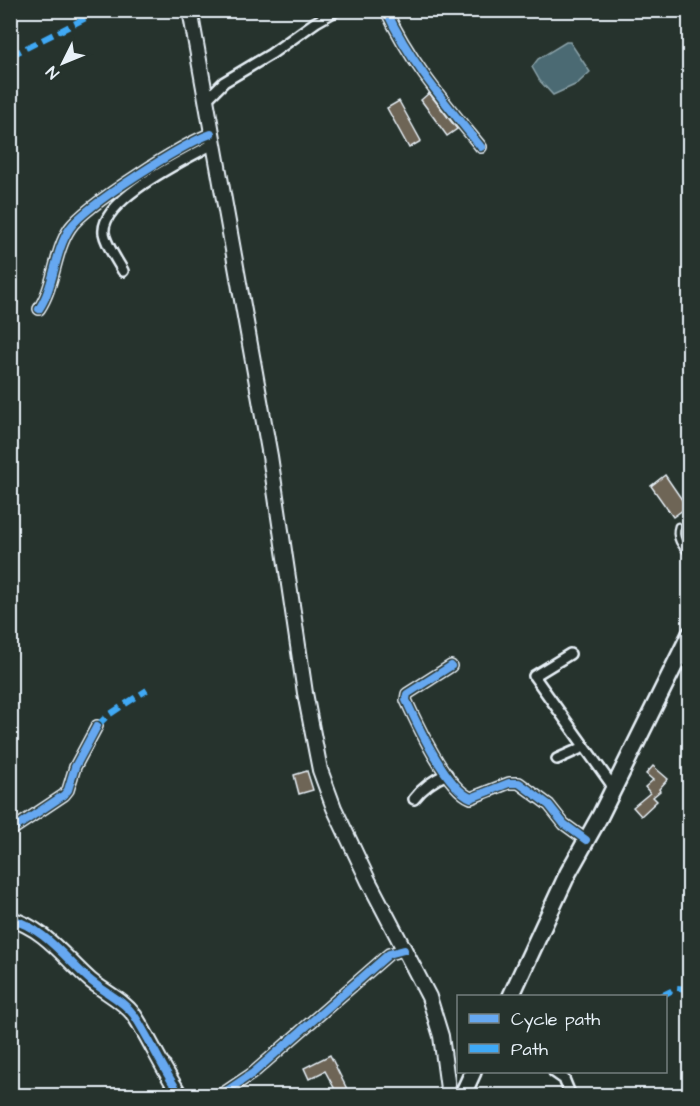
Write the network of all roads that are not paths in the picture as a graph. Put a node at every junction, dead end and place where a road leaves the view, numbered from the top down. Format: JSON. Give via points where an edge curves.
{"nodes":[{"id":1,"x":190,"y":10,"type":"edge"},
{"id":2,"x":337,"y":10,"type":"edge"},
{"id":3,"x":386,"y":10,"type":"edge"},
{"id":4,"x":205,"y":101,"type":"junction"},
{"id":5,"x":212,"y":139,"type":"junction"},
{"id":6,"x":481,"y":147,"type":"dead end"},
{"id":7,"x":123,"y":271,"type":"dead end"},
{"id":8,"x":39,"y":309,"type":"dead end"},
{"id":9,"x":678,"y":526,"type":"dead end"},
{"id":10,"x":690,"y":555,"type":"edge"},
{"id":11,"x":690,"y":634,"type":"edge"},
{"id":12,"x":570,"y":654,"type":"dead end"},
{"id":13,"x":451,"y":666,"type":"dead end"},
{"id":14,"x":98,"y":726,"type":"dead end"},
{"id":15,"x":584,"y":747,"type":"junction"},
{"id":16,"x":557,"y":759,"type":"dead end"},
{"id":17,"x":447,"y":774,"type":"junction"},
{"id":18,"x":614,"y":788,"type":"junction"},
{"id":19,"x":414,"y":799,"type":"dead end"},
{"id":20,"x":10,"y":831,"type":"edge"},
{"id":21,"x":586,"y":840,"type":"junction"},
{"id":22,"x":10,"y":919,"type":"edge"},
{"id":23,"x":404,"y":950,"type":"junction"},
{"id":24,"x":511,"y":995,"type":"edge"},
{"id":25,"x":472,"y":1073,"type":"edge"},
{"id":26,"x":556,"y":1073,"type":"edge"},
{"id":27,"x":181,"y":1095,"type":"edge"},
{"id":28,"x":219,"y":1095,"type":"edge"},
{"id":29,"x":448,"y":1095,"type":"edge"},
{"id":30,"x":462,"y":1095,"type":"edge"},
{"id":31,"x":571,"y":1095,"type":"edge"}],
"edges":[{"from":1,"to":4,"type":"main road"},
{"from":2,"to":4,"type":"street","via":[[224,82]]},
{"from":3,"to":6,"type":"street","via":[[421,70]]},
{"from":4,"to":5,"type":"main road"},
{"from":5,"to":7,"type":"street","via":[[134,190],[112,210],[104,235]]},
{"from":5,"to":8,"type":"street","via":[[188,144],[93,206],[71,226]]},
{"from":5,"to":23,"type":"main road","via":[[268,444],[320,770]]},
{"from":9,"to":10,"type":"lane","via":[[678,541]]},
{"from":11,"to":18,"type":"main road"},
{"from":12,"to":15,"type":"street","via":[[534,676]]},
{"from":13,"to":17,"type":"street","via":[[407,694],[406,700],[423,738]]},
{"from":14,"to":20,"type":"street","via":[[64,795]]},
{"from":15,"to":16,"type":"street"},
{"from":15,"to":18,"type":"street"},
{"from":17,"to":19,"type":"street","via":[[430,782]]},
{"from":17,"to":21,"type":"street","via":[[471,798],[519,783]]},
{"from":18,"to":21,"type":"main road"},
{"from":21,"to":24,"type":"main road"},
{"from":22,"to":27,"type":"main road","via":[[25,922],[91,981],[126,1006]]},
{"from":23,"to":28,"type":"street","via":[[389,954],[253,1073]]},
{"from":23,"to":29,"type":"main road","via":[[437,1017]]},
{"from":25,"to":30,"type":"main road"},
{"from":26,"to":31,"type":"street"}]}
